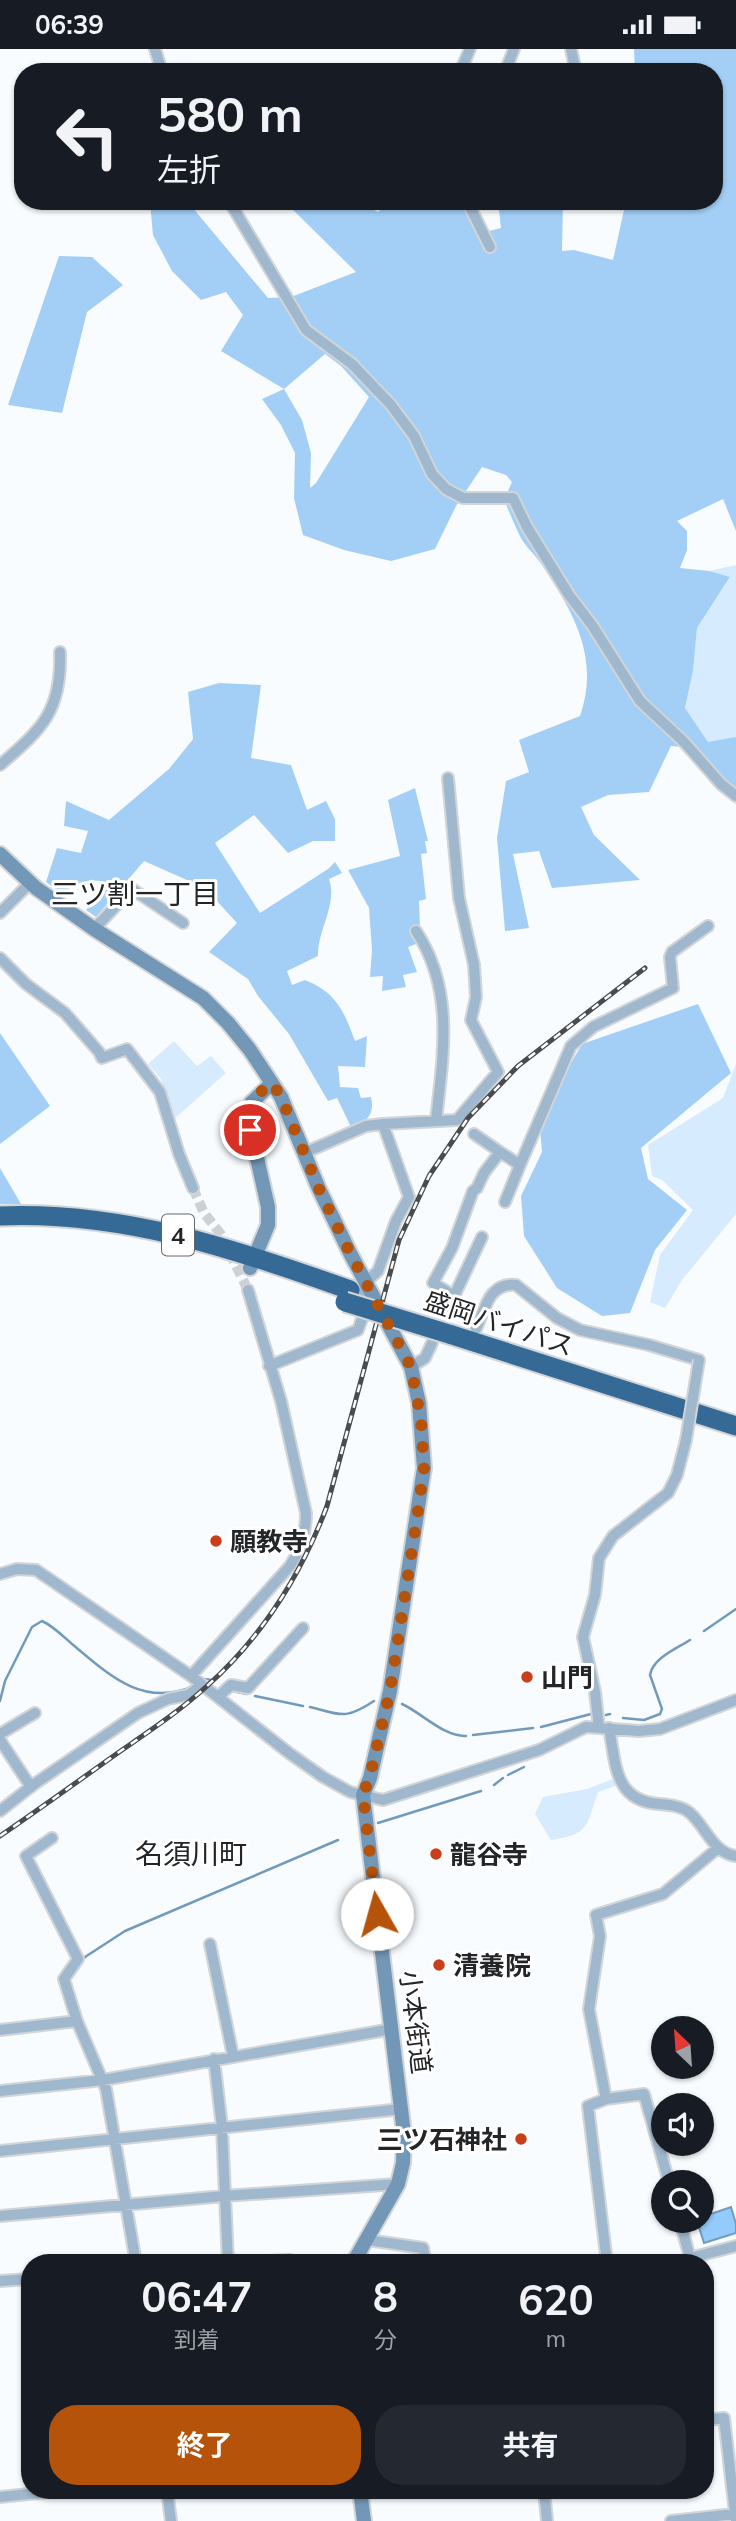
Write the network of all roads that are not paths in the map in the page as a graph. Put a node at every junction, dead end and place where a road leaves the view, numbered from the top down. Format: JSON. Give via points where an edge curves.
{"nodes":[{"id":1,"x":234,"y":210,"type":"edge"},
{"id":2,"x":471,"y":210,"type":"edge"},
{"id":3,"x":489,"y":247,"type":"dead end"},
{"id":4,"x":60,"y":652,"type":"dead end"},
{"id":5,"x":0,"y":765,"type":"edge"},
{"id":6,"x":447,"y":778,"type":"dead end"},
{"id":7,"x":736,"y":796,"type":"edge"},
{"id":8,"x":0,"y":854,"type":"edge"},
{"id":9,"x":30,"y":883,"type":"junction"},
{"id":10,"x":0,"y":913,"type":"edge"},
{"id":11,"x":183,"y":923,"type":"dead end"},
{"id":12,"x":708,"y":926,"type":"dead end"},
{"id":13,"x":94,"y":929,"type":"junction"},
{"id":14,"x":416,"y":931,"type":"dead end"},
{"id":15,"x":0,"y":958,"type":"edge"},
{"id":16,"x":272,"y":1083,"type":"junction"},
{"id":17,"x":436,"y":1121,"type":"junction"},
{"id":18,"x":383,"y":1124,"type":"junction"},
{"id":19,"x":474,"y":1134,"type":"dead end"},
{"id":20,"x":304,"y":1153,"type":"junction"},
{"id":21,"x":500,"y":1153,"type":"junction"},
{"id":22,"x":520,"y":1165,"type":"junction"},
{"id":23,"x":193,"y":1188,"type":"tunnel mouth"},
{"id":24,"x":505,"y":1202,"type":"dead end"},
{"id":25,"x":0,"y":1216,"type":"edge"},
{"id":26,"x":0,"y":1225,"type":"edge"},
{"id":27,"x":482,"y":1237,"type":"dead end"},
{"id":28,"x":253,"y":1262,"type":"junction"},
{"id":29,"x":248,"y":1290,"type":"tunnel mouth"},
{"id":30,"x":354,"y":1291,"type":"junction"},
{"id":31,"x":454,"y":1296,"type":"junction"},
{"id":32,"x":445,"y":1327,"type":"junction"},
{"id":33,"x":476,"y":1329,"type":"junction"},
{"id":34,"x":269,"y":1366,"type":"junction"},
{"id":35,"x":411,"y":1367,"type":"junction"},
{"id":36,"x":736,"y":1413,"type":"edge"},
{"id":37,"x":736,"y":1426,"type":"edge"},
{"id":38,"x":0,"y":1574,"type":"edge"},
{"id":39,"x":303,"y":1628,"type":"dead end"},
{"id":40,"x":191,"y":1676,"type":"junction"},
{"id":41,"x":202,"y":1685,"type":"junction"},
{"id":42,"x":218,"y":1697,"type":"junction"},
{"id":43,"x":736,"y":1700,"type":"edge"},
{"id":44,"x":35,"y":1713,"type":"dead end"},
{"id":45,"x":604,"y":1728,"type":"junction"},
{"id":46,"x":0,"y":1734,"type":"edge"},
{"id":47,"x":0,"y":1740,"type":"edge"},
{"id":48,"x":30,"y":1787,"type":"junction"},
{"id":49,"x":363,"y":1795,"type":"junction"},
{"id":50,"x":0,"y":1811,"type":"edge"},
{"id":51,"x":52,"y":1838,"type":"dead end"},
{"id":52,"x":718,"y":1848,"type":"junction"},
{"id":53,"x":736,"y":1857,"type":"edge"},
{"id":54,"x":210,"y":1944,"type":"dead end"},
{"id":55,"x":77,"y":2021,"type":"junction"},
{"id":56,"x":392,"y":2029,"type":"junction"},
{"id":57,"x":0,"y":2030,"type":"edge"},
{"id":58,"x":233,"y":2056,"type":"junction"},
{"id":59,"x":214,"y":2059,"type":"junction"},
{"id":60,"x":103,"y":2080,"type":"junction"},
{"id":61,"x":0,"y":2091,"type":"edge"},
{"id":62,"x":606,"y":2099,"type":"junction"},
{"id":63,"x":402,"y":2109,"type":"junction"},
{"id":64,"x":222,"y":2127,"type":"junction"},
{"id":65,"x":113,"y":2139,"type":"junction"},
{"id":66,"x":0,"y":2151,"type":"edge"},
{"id":67,"x":666,"y":2170,"type":"edge"},
{"id":68,"x":398,"y":2184,"type":"junction"},
{"id":69,"x":224,"y":2196,"type":"junction"},
{"id":70,"x":125,"y":2205,"type":"junction"},
{"id":71,"x":0,"y":2216,"type":"edge"},
{"id":72,"x":683,"y":2233,"type":"edge"},
{"id":73,"x":367,"y":2240,"type":"junction"},
{"id":74,"x":736,"y":2246,"type":"edge"},
{"id":75,"x":134,"y":2254,"type":"edge"},
{"id":76,"x":227,"y":2254,"type":"edge"},
{"id":77,"x":359,"y":2254,"type":"edge"},
{"id":78,"x":424,"y":2254,"type":"edge"},
{"id":79,"x":606,"y":2254,"type":"edge"},
{"id":80,"x":689,"y":2254,"type":"edge"},
{"id":81,"x":705,"y":2254,"type":"edge"},
{"id":82,"x":21,"y":2280,"type":"edge"},
{"id":83,"x":0,"y":2281,"type":"edge"},
{"id":84,"x":714,"y":2419,"type":"edge"},
{"id":85,"x":731,"y":2432,"type":"edge"},
{"id":86,"x":21,"y":2495,"type":"edge"},
{"id":87,"x":0,"y":2497,"type":"edge"},
{"id":88,"x":168,"y":2499,"type":"edge"},
{"id":89,"x":361,"y":2499,"type":"edge"},
{"id":90,"x":545,"y":2499,"type":"edge"},
{"id":91,"x":736,"y":2517,"type":"edge"},
{"id":92,"x":171,"y":2521,"type":"edge"},
{"id":93,"x":364,"y":2521,"type":"edge"},
{"id":94,"x":547,"y":2521,"type":"edge"},
{"id":95,"x":671,"y":2521,"type":"edge"}],
"edges":[{"from":1,"to":7,"type":"street","via":[[306,330],[352,364],[391,405],[446,489],[463,498],[513,498],[569,595],[640,701]]},
{"from":2,"to":3,"type":"street"},
{"from":4,"to":5,"type":"street","via":[[52,709],[42,726]]},
{"from":6,"to":17,"type":"street","via":[[459,898],[475,974],[471,1020],[498,1072],[457,1120]]},
{"from":8,"to":9,"type":"street","name":"小本街道"},
{"from":9,"to":10,"type":"street"},
{"from":9,"to":13,"type":"street","name":"小本街道"},
{"from":11,"to":13,"type":"street","via":[[132,888]]},
{"from":12,"to":22,"type":"street","via":[[672,952],[673,988],[593,1027],[571,1046]]},
{"from":13,"to":16,"type":"street","name":"小本街道","via":[[203,998],[236,1032]]},
{"from":14,"to":17,"type":"street","via":[[433,960],[444,1013]]},
{"from":15,"to":23,"type":"street","via":[[65,1013],[102,1059],[127,1049],[160,1092]]},
{"from":16,"to":20,"type":"street","name":"小本街道"},
{"from":16,"to":28,"type":"street","via":[[252,1101],[247,1113],[268,1206],[268,1226]]},
{"from":17,"to":18,"type":"street"},
{"from":18,"to":20,"type":"street","via":[[366,1126]]},
{"from":18,"to":30,"type":"street","via":[[409,1197],[378,1271]]},
{"from":19,"to":21,"type":"street"},
{"from":20,"to":30,"type":"street","name":"小本街道","via":[[350,1253]]},
{"from":21,"to":22,"type":"street"},
{"from":21,"to":31,"type":"street","via":[[473,1191],[433,1283]]},
{"from":22,"to":24,"type":"street"},
{"from":25,"to":28,"type":"highway","name":"盛岡バイパス","number":"4","via":[[89,1218],[173,1234]]},
{"from":26,"to":28,"type":"highway","name":"盛岡バイパス","number":"4","via":[[121,1233]]},
{"from":27,"to":31,"type":"street"},
{"from":28,"to":30,"type":"highway","name":"盛岡バイパス","number":"4"},
{"from":29,"to":34,"type":"street"},
{"from":30,"to":32,"type":"highway","name":"盛岡バイパス","number":"4","bridge":true},
{"from":30,"to":34,"type":"street","via":[[363,1292],[364,1313],[358,1330]]},
{"from":30,"to":35,"type":"street","name":"小本街道"},
{"from":31,"to":32,"type":"street"},
{"from":32,"to":33,"type":"highway","name":"盛岡バイパス","number":"4"},
{"from":32,"to":35,"type":"street","via":[[425,1358]]},
{"from":32,"to":37,"type":"highway","name":"盛岡バイパス","number":"4"},
{"from":33,"to":36,"type":"highway","name":"盛岡バイパス","number":"4"},
{"from":33,"to":45,"type":"street","bridge":true,"via":[[492,1293],[502,1285],[516,1285],[580,1330],[699,1360],[686,1440],[668,1493],[613,1536],[599,1558],[583,1637]]},
{"from":34,"to":40,"type":"street","via":[[306,1513],[304,1536],[290,1566]]},
{"from":35,"to":49,"type":"street","name":"小本街道","via":[[424,1468],[390,1691]]},
{"from":38,"to":40,"type":"street","via":[[36,1570]]},
{"from":39,"to":42,"type":"street","via":[[248,1688],[231,1685]]},
{"from":40,"to":41,"type":"street"},
{"from":41,"to":42,"type":"street"},
{"from":41,"to":48,"type":"street","via":[[188,1695],[153,1704]]},
{"from":42,"to":49,"type":"street","via":[[323,1777]]},
{"from":43,"to":45,"type":"street","via":[[660,1729]]},
{"from":44,"to":46,"type":"street"},
{"from":45,"to":49,"type":"street","via":[[586,1727],[539,1750],[383,1800]]},
{"from":45,"to":52,"type":"street","via":[[630,1796],[690,1813]]},
{"from":47,"to":48,"type":"street"},
{"from":48,"to":50,"type":"street"},
{"from":49,"to":56,"type":"street","name":"小本街道"},
{"from":51,"to":55,"type":"street","via":[[26,1856],[78,1959],[64,1979]]},
{"from":52,"to":53,"type":"street"},
{"from":52,"to":62,"type":"street","via":[[663,1894],[596,1915],[600,1936],[589,2009]]},
{"from":54,"to":58,"type":"street"},
{"from":55,"to":57,"type":"street"},
{"from":55,"to":60,"type":"street"},
{"from":56,"to":58,"type":"street"},
{"from":56,"to":63,"type":"street","name":"小本街道"},
{"from":58,"to":59,"type":"street"},
{"from":59,"to":60,"type":"street"},
{"from":59,"to":64,"type":"street"},
{"from":60,"to":61,"type":"street"},
{"from":60,"to":65,"type":"street"},
{"from":62,"to":67,"type":"street","via":[[644,2094]]},
{"from":62,"to":79,"type":"street","via":[[588,2106]]},
{"from":63,"to":64,"type":"street"},
{"from":63,"to":68,"type":"street","name":"小本街道","via":[[403,2163]]},
{"from":64,"to":65,"type":"street"},
{"from":64,"to":69,"type":"street"},
{"from":65,"to":66,"type":"street"},
{"from":65,"to":70,"type":"street"},
{"from":68,"to":69,"type":"street"},
{"from":68,"to":73,"type":"street","name":"小本街道"},
{"from":69,"to":70,"type":"street"},
{"from":69,"to":76,"type":"street"},
{"from":70,"to":71,"type":"street"},
{"from":70,"to":75,"type":"street"},
{"from":72,"to":80,"type":"street"},
{"from":73,"to":77,"type":"street","name":"小本街道"},
{"from":73,"to":78,"type":"street","via":[[423,2248]]},
{"from":74,"to":81,"type":"street"},
{"from":82,"to":83,"type":"street"},
{"from":84,"to":85,"type":"street","via":[[724,2418]]},
{"from":85,"to":91,"type":"street"},
{"from":86,"to":87,"type":"street"},
{"from":88,"to":92,"type":"street"},
{"from":89,"to":93,"type":"street"},
{"from":90,"to":94,"type":"street"},
{"from":91,"to":95,"type":"street"}]}
